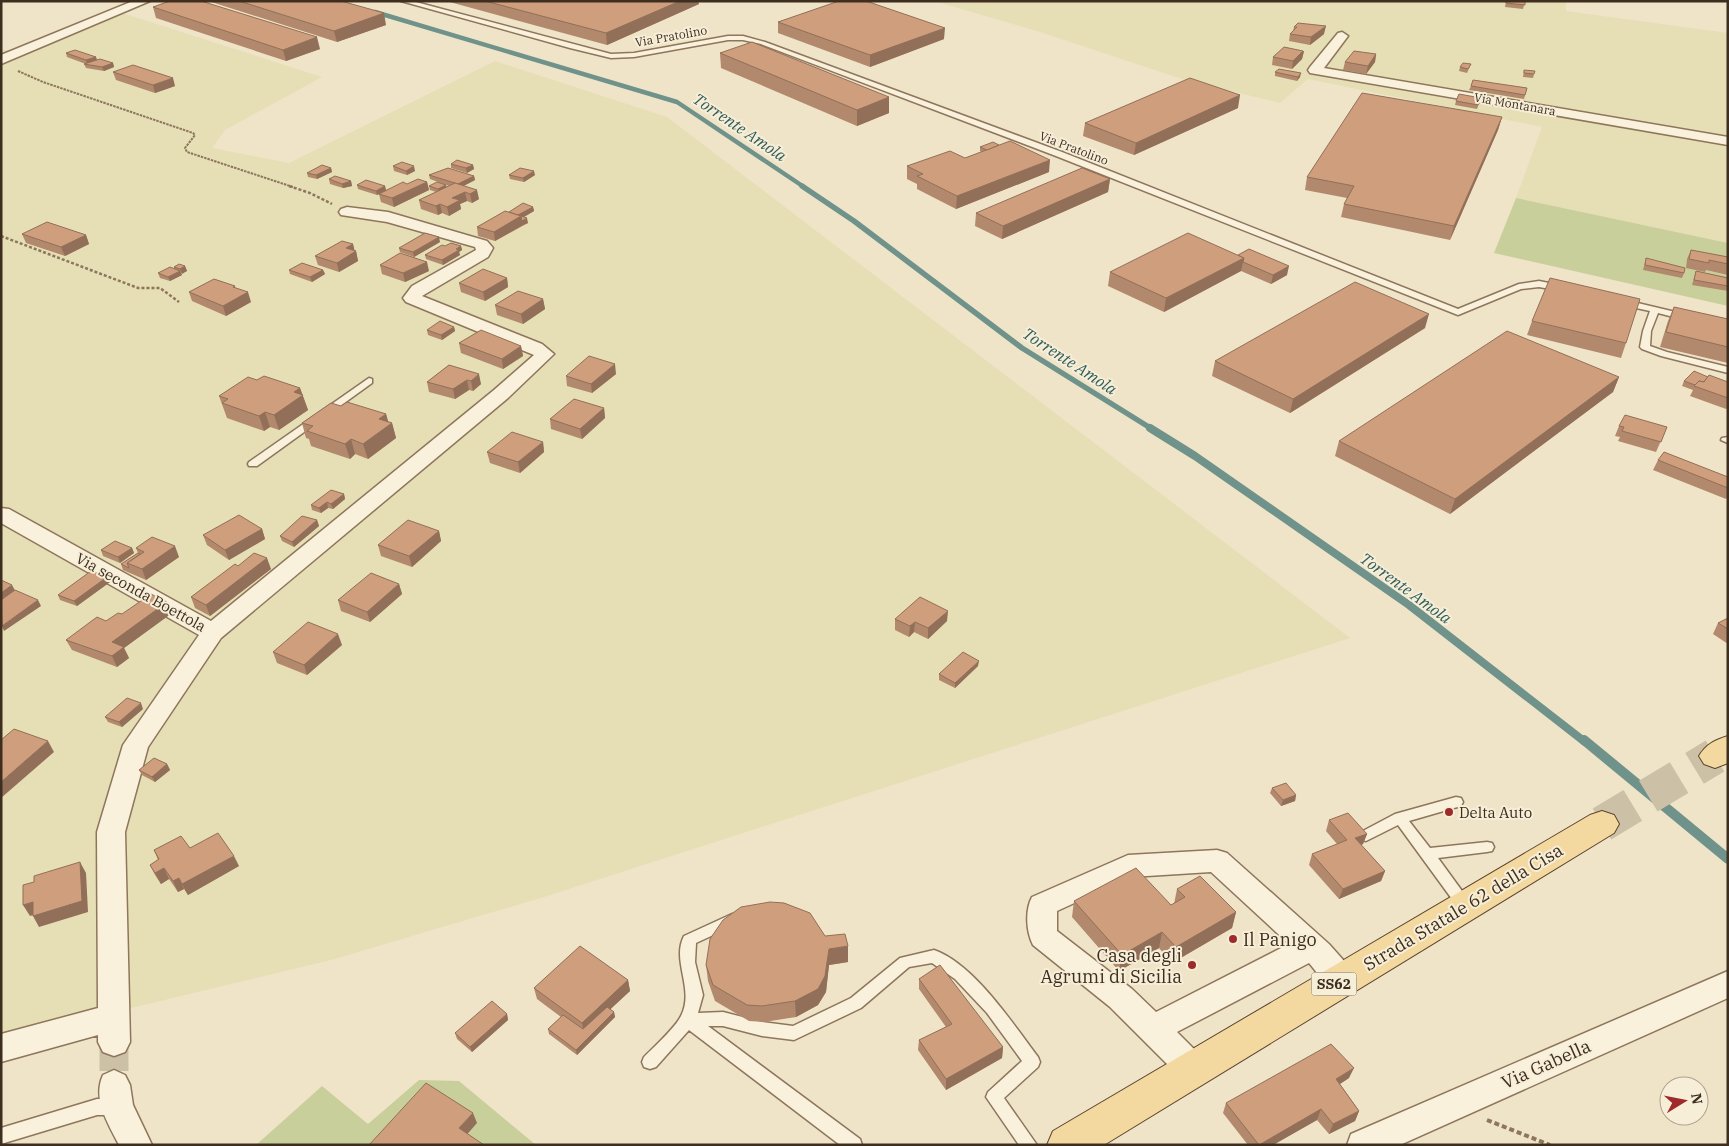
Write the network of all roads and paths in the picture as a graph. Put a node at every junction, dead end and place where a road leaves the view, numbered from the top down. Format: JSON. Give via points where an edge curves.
{"nodes":[{"id":1,"x":144,"y":1,"type":"edge"},
{"id":2,"x":404,"y":1,"type":"edge"},
{"id":3,"x":1342,"y":36,"type":"dead end"},
{"id":4,"x":1,"y":60,"type":"edge"},
{"id":5,"x":12,"y":68,"type":"dead end"},
{"id":6,"x":1728,"y":140,"type":"edge"},
{"id":7,"x":347,"y":212,"type":"joint"},
{"id":8,"x":1,"y":236,"type":"edge"},
{"id":9,"x":1570,"y":290,"type":"edge"},
{"id":10,"x":179,"y":302,"type":"dead end"},
{"id":11,"x":1618,"y":302,"type":"edge"},
{"id":12,"x":1655,"y":310,"type":"junction"},
{"id":13,"x":1693,"y":319,"type":"edge"},
{"id":14,"x":1728,"y":370,"type":"edge"},
{"id":15,"x":369,"y":381,"type":"dead end"},
{"id":16,"x":253,"y":464,"type":"dead end"},
{"id":17,"x":1,"y":514,"type":"edge"},
{"id":18,"x":212,"y":632,"type":"junction"},
{"id":19,"x":1456,"y":802,"type":"dead end"},
{"id":20,"x":1400,"y":818,"type":"junction"},
{"id":21,"x":1602,"y":824,"type":"tunnel mouth"},
{"id":22,"x":1366,"y":836,"type":"edge"},
{"id":23,"x":1487,"y":847,"type":"dead end"},
{"id":24,"x":1426,"y":854,"type":"junction"},
{"id":25,"x":1465,"y":906,"type":"junction"},
{"id":26,"x":744,"y":913,"type":"edge"},
{"id":27,"x":1312,"y":947,"type":"junction"},
{"id":28,"x":1342,"y":980,"type":"junction"},
{"id":29,"x":1728,"y":984,"type":"edge"},
{"id":30,"x":688,"y":1020,"type":"junction"},
{"id":31,"x":1153,"y":1029,"type":"junction"},
{"id":32,"x":1,"y":1048,"type":"edge"},
{"id":33,"x":650,"y":1062,"type":"dead end"},
{"id":34,"x":1193,"y":1069,"type":"junction"},
{"id":35,"x":116,"y":1096,"type":"joint"},
{"id":36,"x":1452,"y":1106,"type":"junction"},
{"id":37,"x":1,"y":1136,"type":"edge"},
{"id":38,"x":136,"y":1145,"type":"edge"},
{"id":39,"x":854,"y":1145,"type":"edge"},
{"id":40,"x":1029,"y":1145,"type":"edge"},
{"id":41,"x":1067,"y":1145,"type":"edge"},
{"id":42,"x":1363,"y":1145,"type":"edge"},
{"id":43,"x":1550,"y":1145,"type":"edge"}],
"edges":[{"from":1,"to":4,"type":"street"},
{"from":2,"to":9,"type":"lane","name":"Via Pratolino","via":[[611,56],[634,55],[728,38],[763,43],[1059,154],[1458,312],[1519,286],[1539,284]]},
{"from":3,"to":6,"type":"street","name":"Via Montanara","via":[[1315,70]]},
{"from":5,"to":7,"type":"path","via":[[43,82],[194,133],[185,148],[187,152],[310,192]]},
{"from":7,"to":18,"type":"street","via":[[388,217],[481,244],[484,248],[482,253],[418,290],[412,298],[545,354],[501,394]]},
{"from":8,"to":10,"type":"path","via":[[138,288],[160,288]]},
{"from":11,"to":12,"type":"lane"},
{"from":12,"to":13,"type":"lane"},
{"from":12,"to":14,"type":"lane","via":[[1644,347]]},
{"from":15,"to":16,"type":"lane"},
{"from":17,"to":18,"type":"street","name":"Via seconda Boettola"},
{"from":18,"to":32,"type":"street","name":"Via seconda Boettola","via":[[136,745],[111,832],[114,1029]]},
{"from":19,"to":20,"type":"lane"},
{"from":20,"to":22,"type":"lane"},
{"from":20,"to":24,"type":"lane"},
{"from":21,"to":25,"type":"main road","name":"Strada Statale 62 della Cisa","number":"SS62"},
{"from":23,"to":24,"type":"lane"},
{"from":24,"to":25,"type":"lane"},
{"from":25,"to":28,"type":"main road","name":"Strada Statale 62 della Cisa","number":"SS62"},
{"from":26,"to":30,"type":"lane","via":[[689,940],[688,962],[695,996]]},
{"from":27,"to":28,"type":"street"},
{"from":27,"to":31,"type":"street"},
{"from":27,"to":31,"type":"street","via":[[1217,861],[1128,866],[1042,905],[1043,936],[1121,998]]},
{"from":28,"to":34,"type":"main road","name":"Strada Statale 62 della Cisa","number":"SS62"},
{"from":29,"to":36,"type":"street","name":"Via Gabella"},
{"from":30,"to":33,"type":"lane"},
{"from":30,"to":39,"type":"lane"},
{"from":30,"to":40,"type":"lane","via":[[723,1019],[794,1033],[856,1004],[905,962],[934,956],[960,974],[992,1008],[1032,1062],[994,1097]]},
{"from":31,"to":34,"type":"street"},
{"from":34,"to":41,"type":"main road","name":"Strada Statale 62 della Cisa","number":"SS62"},
{"from":35,"to":37,"type":"lane","via":[[97,1107]]},
{"from":35,"to":38,"type":"street"},
{"from":36,"to":42,"type":"street","name":"Via Gabella"},
{"from":36,"to":43,"type":"path"}]}
